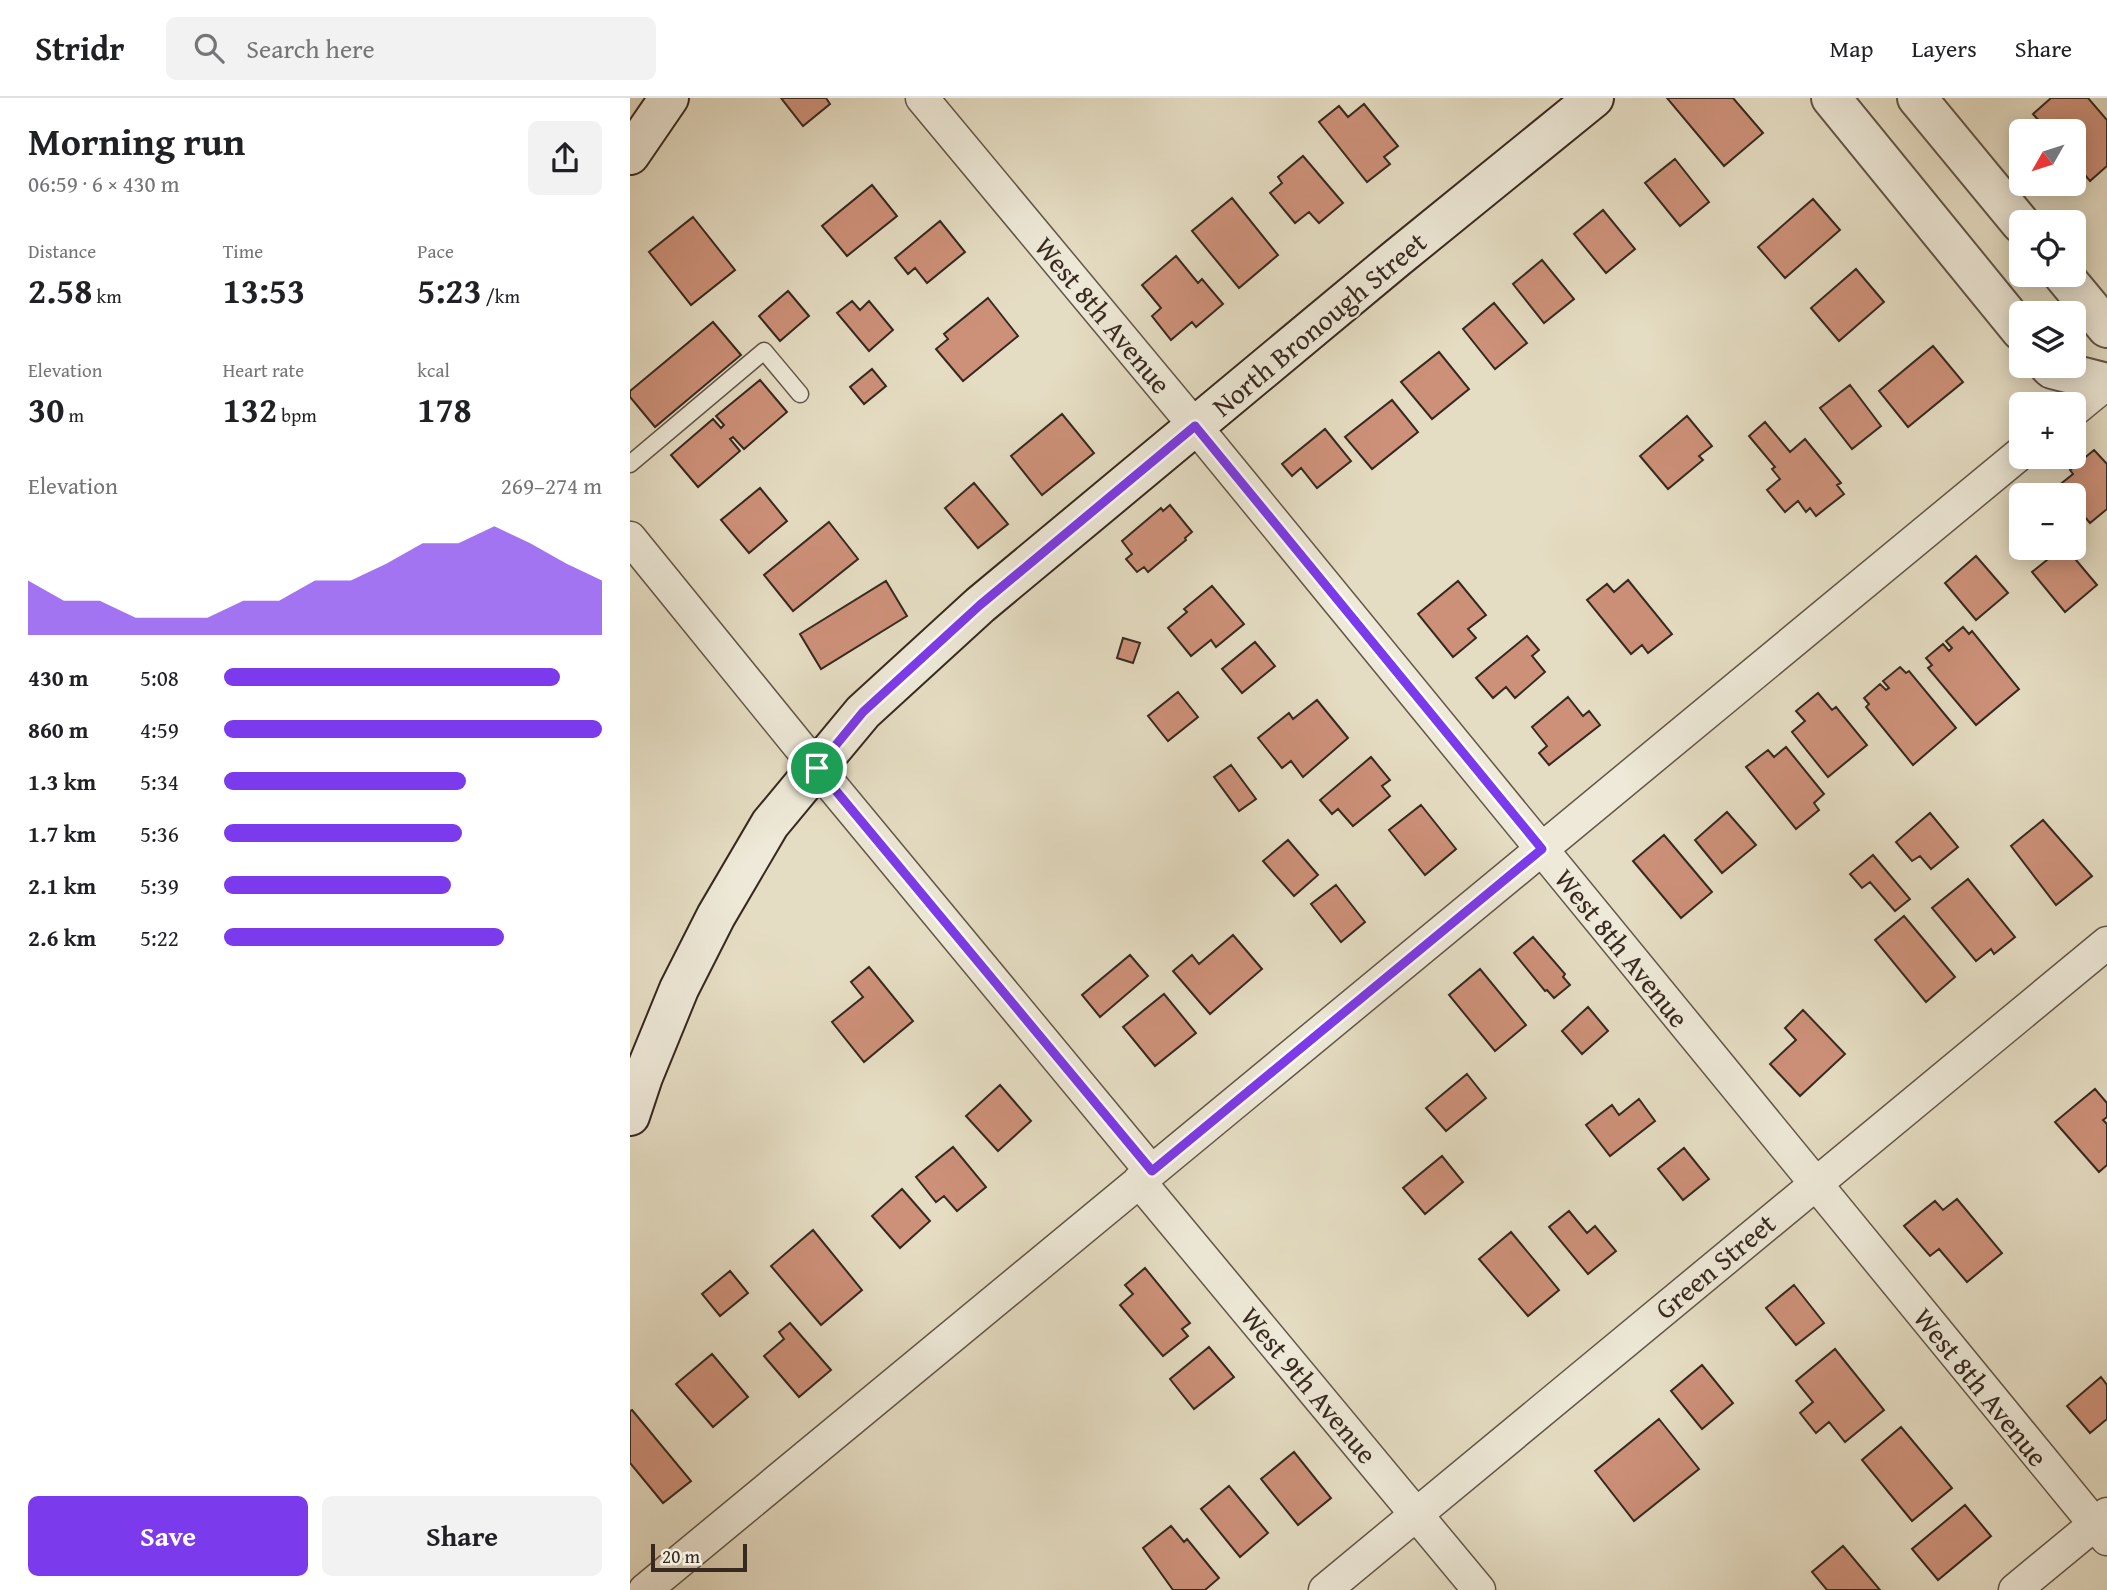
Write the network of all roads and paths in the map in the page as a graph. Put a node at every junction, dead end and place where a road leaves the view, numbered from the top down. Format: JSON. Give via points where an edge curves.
{"nodes":[{"id":1,"x":669,"y":98,"type":"edge"},
{"id":2,"x":922,"y":98,"type":"edge"},
{"id":3,"x":1594,"y":98,"type":"edge"},
{"id":4,"x":1831,"y":98,"type":"edge"},
{"id":5,"x":1917,"y":98,"type":"edge"},
{"id":6,"x":630,"y":155,"type":"edge"},
{"id":7,"x":2009,"y":210,"type":"edge"},
{"id":8,"x":2073,"y":287,"type":"edge"},
{"id":9,"x":2009,"y":316,"type":"edge"},
{"id":10,"x":2107,"y":328,"type":"edge"},
{"id":11,"x":2086,"y":378,"type":"edge"},
{"id":12,"x":2107,"y":383,"type":"edge"},
{"id":13,"x":800,"y":394,"type":"dead end"},
{"id":14,"x":2086,"y":400,"type":"edge"},
{"id":15,"x":1195,"y":426,"type":"junction"},
{"id":16,"x":2009,"y":463,"type":"edge"},
{"id":17,"x":630,"y":464,"type":"edge"},
{"id":18,"x":630,"y":538,"type":"edge"},
{"id":19,"x":817,"y":768,"type":"junction"},
{"id":20,"x":1542,"y":849,"type":"junction"},
{"id":21,"x":2107,"y":943,"type":"edge"},
{"id":22,"x":630,"y":1116,"type":"edge"},
{"id":23,"x":1145,"y":1176,"type":"junction"},
{"id":24,"x":1814,"y":1184,"type":"junction"},
{"id":25,"x":1416,"y":1514,"type":"junction"},
{"id":26,"x":2103,"y":1526,"type":"edge"},
{"id":27,"x":645,"y":1590,"type":"edge"},
{"id":28,"x":1325,"y":1590,"type":"edge"},
{"id":29,"x":1479,"y":1590,"type":"edge"},
{"id":30,"x":2015,"y":1590,"type":"edge"}],
"edges":[{"from":1,"to":6,"type":"main road"},
{"from":2,"to":15,"type":"street","name":"West 8th Avenue"},
{"from":3,"to":15,"type":"main road","name":"North Bronough Street"},
{"from":4,"to":9,"type":"main road"},
{"from":5,"to":7,"type":"main road"},
{"from":8,"to":10,"type":"main road"},
{"from":11,"to":12,"type":"main road"},
{"from":12,"to":14,"type":"street"},
{"from":13,"to":17,"type":"lane","via":[[764,351]]},
{"from":15,"to":19,"type":"main road","name":"North Bronough Street","via":[[980,605],[863,712]]},
{"from":15,"to":20,"type":"street","name":"West 8th Avenue"},
{"from":16,"to":20,"type":"street"},
{"from":18,"to":19,"type":"street","name":"West 9th Avenue"},
{"from":19,"to":22,"type":"main road","name":"North Bronough Street","via":[[770,824],[716,916],[680,989]]},
{"from":19,"to":23,"type":"street","name":"West 9th Avenue"},
{"from":20,"to":23,"type":"street"},
{"from":20,"to":24,"type":"street","name":"West 8th Avenue"},
{"from":21,"to":24,"type":"street","name":"Green Street"},
{"from":23,"to":25,"type":"street","name":"West 9th Avenue"},
{"from":23,"to":27,"type":"street"},
{"from":24,"to":25,"type":"street","name":"Green Street"},
{"from":24,"to":26,"type":"street","name":"West 8th Avenue"},
{"from":25,"to":28,"type":"street","name":"Green Street"},
{"from":25,"to":29,"type":"street","name":"West 9th Avenue"},
{"from":26,"to":30,"type":"street"}]}
